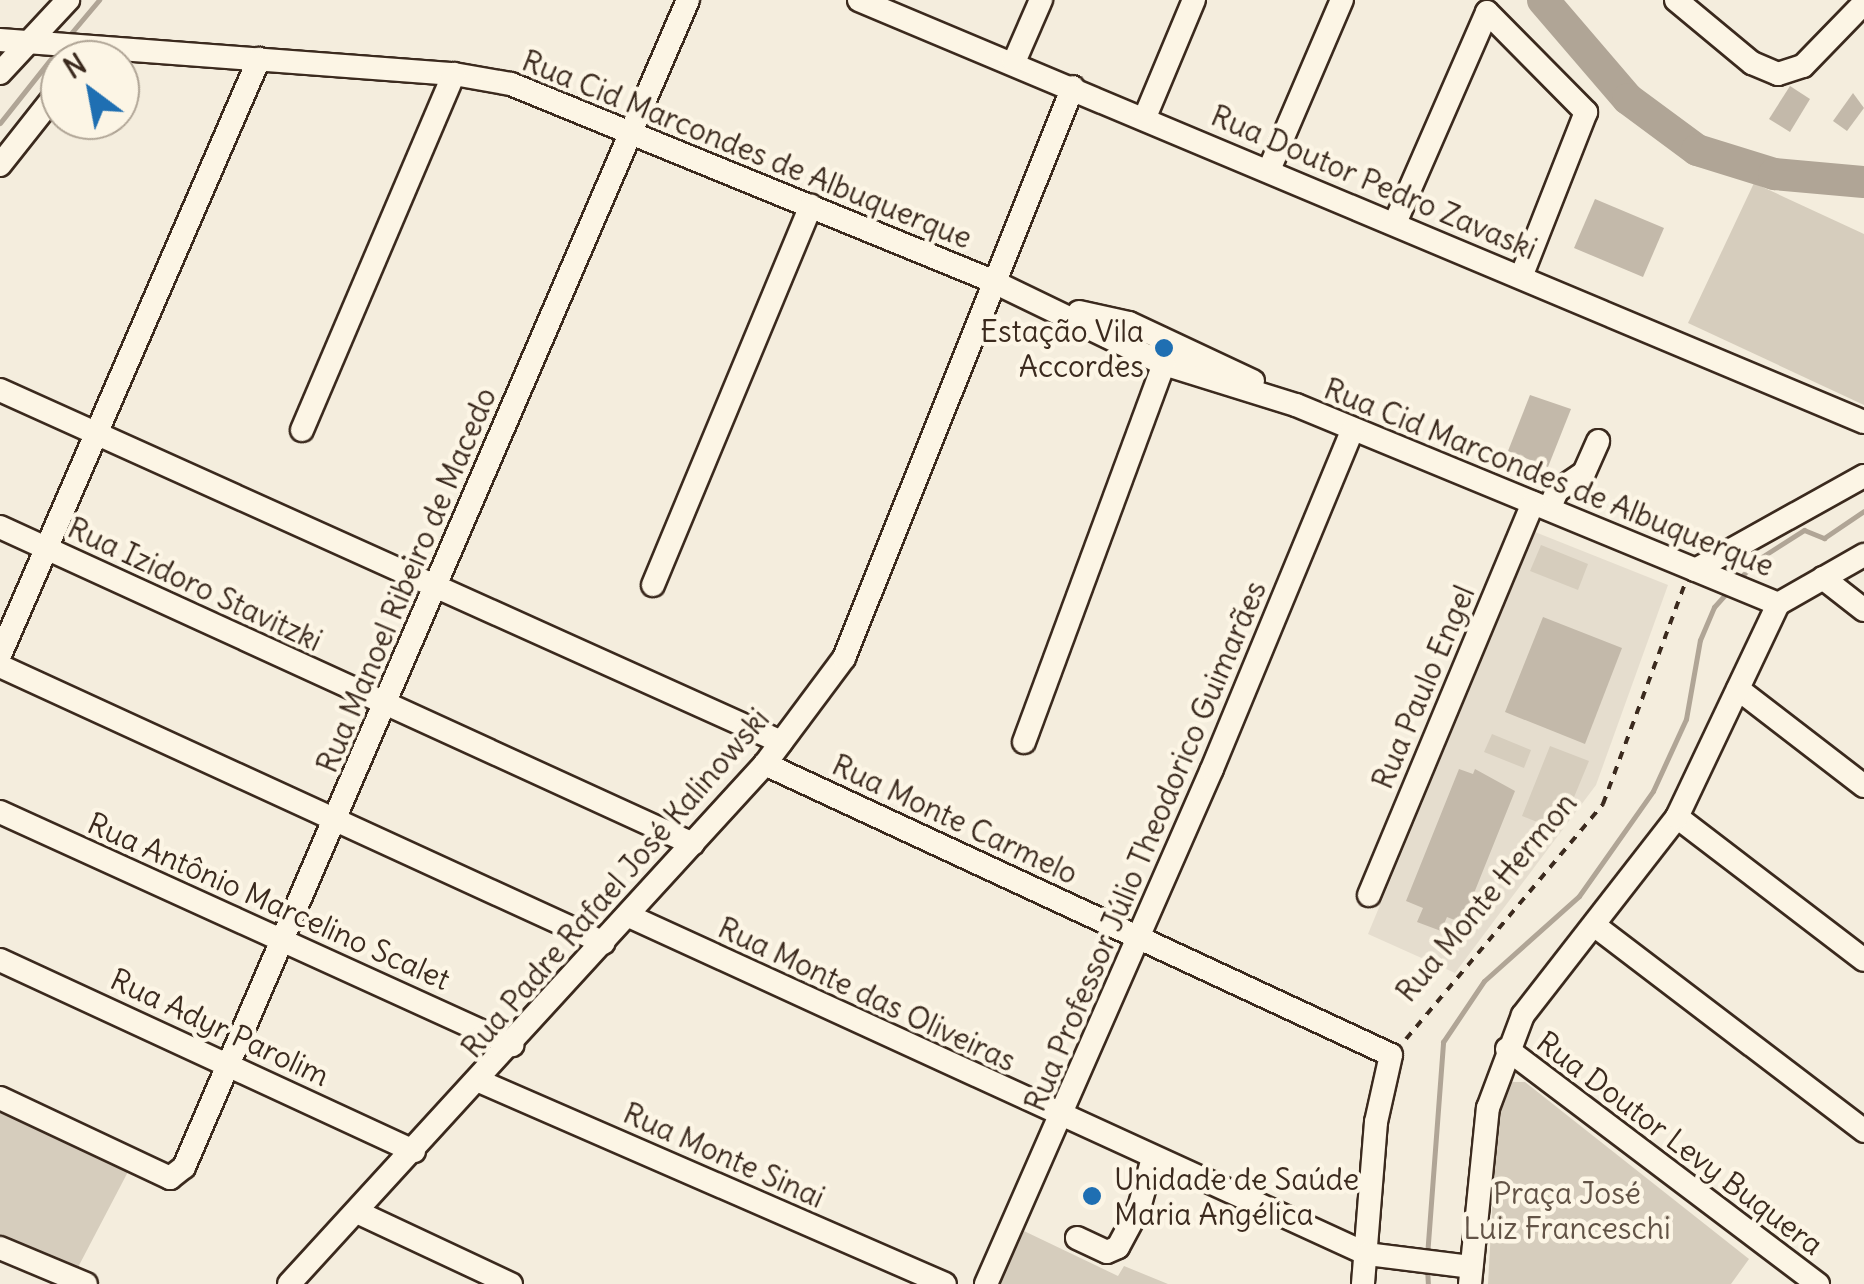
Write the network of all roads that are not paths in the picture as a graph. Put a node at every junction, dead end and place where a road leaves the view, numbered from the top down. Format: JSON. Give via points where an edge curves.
{"nodes":[{"id":1,"x":68,"y":0,"type":"edge"},
{"id":2,"x":688,"y":0,"type":"edge"},
{"id":3,"x":860,"y":0,"type":"edge"},
{"id":4,"x":1042,"y":0,"type":"edge"},
{"id":5,"x":1194,"y":0,"type":"edge"},
{"id":6,"x":1342,"y":0,"type":"edge"},
{"id":7,"x":1676,"y":0,"type":"edge"},
{"id":8,"x":1864,"y":4,"type":"edge"},
{"id":9,"x":896,"y":7,"type":"edge"},
{"id":10,"x":0,"y":40,"type":"edge"},
{"id":11,"x":32,"y":42,"type":"junction"},
{"id":12,"x":40,"y":43,"type":"edge"},
{"id":13,"x":140,"y":54,"type":"edge"},
{"id":14,"x":260,"y":59,"type":"junction"},
{"id":15,"x":1014,"y":62,"type":"junction"},
{"id":16,"x":0,"y":73,"type":"edge"},
{"id":17,"x":454,"y":74,"type":"junction"},
{"id":18,"x":1073,"y":86,"type":"junction"},
{"id":19,"x":40,"y":114,"type":"edge"},
{"id":20,"x":1145,"y":117,"type":"junction"},
{"id":21,"x":633,"y":134,"type":"junction"},
{"id":22,"x":0,"y":165,"type":"edge"},
{"id":23,"x":1269,"y":170,"type":"junction"},
{"id":24,"x":811,"y":206,"type":"junction"},
{"id":25,"x":1395,"y":223,"type":"junction"},
{"id":26,"x":1521,"y":276,"type":"junction"},
{"id":27,"x":990,"y":280,"type":"junction"},
{"id":28,"x":1046,"y":305,"type":"junction"},
{"id":29,"x":1164,"y":364,"type":"junction"},
{"id":30,"x":0,"y":390,"type":"edge"},
{"id":31,"x":1296,"y":405,"type":"junction"},
{"id":32,"x":1864,"y":422,"type":"edge"},
{"id":33,"x":1353,"y":429,"type":"junction"},
{"id":34,"x":302,"y":430,"type":"dead end"},
{"id":35,"x":100,"y":435,"type":"junction"},
{"id":36,"x":1598,"y":441,"type":"dead end"},
{"id":37,"x":1864,"y":476,"type":"edge"},
{"id":38,"x":1541,"y":506,"type":"junction"},
{"id":39,"x":0,"y":527,"type":"edge"},
{"id":40,"x":49,"y":548,"type":"junction"},
{"id":41,"x":1864,"y":555,"type":"edge"},
{"id":42,"x":1703,"y":573,"type":"junction"},
{"id":43,"x":1823,"y":578,"type":"junction"},
{"id":44,"x":653,"y":584,"type":"dead end"},
{"id":45,"x":437,"y":586,"type":"junction"},
{"id":46,"x":1778,"y":604,"type":"junction"},
{"id":47,"x":1864,"y":610,"type":"edge"},
{"id":48,"x":0,"y":655,"type":"edge"},
{"id":49,"x":0,"y":666,"type":"edge"},
{"id":50,"x":1738,"y":690,"type":"junction"},
{"id":51,"x":385,"y":706,"type":"junction"},
{"id":52,"x":782,"y":742,"type":"junction"},
{"id":53,"x":1024,"y":742,"type":"dead end"},
{"id":54,"x":766,"y":764,"type":"junction"},
{"id":55,"x":1864,"y":786,"type":"edge"},
{"id":56,"x":0,"y":812,"type":"edge"},
{"id":57,"x":1677,"y":817,"type":"junction"},
{"id":58,"x":334,"y":821,"type":"junction"},
{"id":59,"x":693,"y":844,"type":"junction"},
{"id":60,"x":1369,"y":895,"type":"dead end"},
{"id":61,"x":629,"y":916,"type":"junction"},
{"id":62,"x":1594,"y":925,"type":"junction"},
{"id":63,"x":1140,"y":937,"type":"junction"},
{"id":64,"x":283,"y":939,"type":"junction"},
{"id":65,"x":604,"y":944,"type":"junction"},
{"id":66,"x":0,"y":960,"type":"edge"},
{"id":67,"x":1864,"y":960,"type":"edge"},
{"id":68,"x":512,"y":1045,"type":"junction"},
{"id":69,"x":1507,"y":1049,"type":"junction"},
{"id":70,"x":230,"y":1064,"type":"junction"},
{"id":71,"x":480,"y":1081,"type":"junction"},
{"id":72,"x":0,"y":1098,"type":"edge"},
{"id":73,"x":1062,"y":1118,"type":"junction"},
{"id":74,"x":1864,"y":1131,"type":"edge"},
{"id":75,"x":414,"y":1151,"type":"junction"},
{"id":76,"x":1153,"y":1158,"type":"junction"},
{"id":77,"x":357,"y":1212,"type":"junction"},
{"id":78,"x":1076,"y":1238,"type":"dead end"},
{"id":79,"x":0,"y":1248,"type":"edge"},
{"id":80,"x":1367,"y":1254,"type":"junction"},
{"id":81,"x":1463,"y":1272,"type":"edge"},
{"id":82,"x":86,"y":1284,"type":"edge"},
{"id":83,"x":289,"y":1284,"type":"edge"},
{"id":84,"x":511,"y":1284,"type":"edge"},
{"id":85,"x":945,"y":1284,"type":"edge"},
{"id":86,"x":986,"y":1284,"type":"edge"},
{"id":87,"x":1363,"y":1284,"type":"edge"},
{"id":88,"x":1818,"y":1284,"type":"edge"}],
"edges":[{"from":1,"to":11,"type":"street"},
{"from":2,"to":21,"type":"street","name":"Rua Manoel Ribeiro de Macedo"},
{"from":3,"to":9,"type":"street","name":"Rua Doutor Pedro Zavaski"},
{"from":4,"to":15,"type":"street"},
{"from":5,"to":20,"type":"street"},
{"from":6,"to":23,"type":"street"},
{"from":7,"to":8,"type":"street","via":[[1752,63],[1778,74],[1803,66]]},
{"from":9,"to":15,"type":"street","name":"Rua Doutor Pedro Zavaski"},
{"from":10,"to":11,"type":"street","name":"Rua Cid Marcondes de Albuquerque"},
{"from":11,"to":12,"type":"street","name":"Rua Cid Marcondes de Albuquerque"},
{"from":11,"to":16,"type":"street"},
{"from":13,"to":14,"type":"street","name":"Rua Cid Marcondes de Albuquerque"},
{"from":14,"to":17,"type":"street","name":"Rua Cid Marcondes de Albuquerque"},
{"from":14,"to":35,"type":"street"},
{"from":15,"to":18,"type":"street","name":"Rua Doutor Pedro Zavaski"},
{"from":17,"to":21,"type":"street","name":"Rua Cid Marcondes de Albuquerque","via":[[511,84]]},
{"from":17,"to":34,"type":"street"},
{"from":18,"to":20,"type":"street","name":"Rua Doutor Pedro Zavaski"},
{"from":18,"to":27,"type":"street","name":"Rua Padre Rafael José Kalinowski"},
{"from":19,"to":22,"type":"street"},
{"from":20,"to":23,"type":"street","name":"Rua Doutor Pedro Zavaski"},
{"from":21,"to":24,"type":"street","name":"Rua Cid Marcondes de Albuquerque"},
{"from":21,"to":45,"type":"street","name":"Rua Manoel Ribeiro de Macedo"},
{"from":23,"to":25,"type":"street","name":"Rua Doutor Pedro Zavaski"},
{"from":24,"to":27,"type":"street","name":"Rua Cid Marcondes de Albuquerque"},
{"from":24,"to":44,"type":"street"},
{"from":25,"to":26,"type":"street","name":"Rua Doutor Pedro Zavaski"},
{"from":25,"to":26,"type":"street","via":[[1487,12],[1586,112]]},
{"from":26,"to":32,"type":"street","name":"Rua Doutor Pedro Zavaski"},
{"from":27,"to":28,"type":"street","name":"Rua Cid Marcondes de Albuquerque"},
{"from":27,"to":52,"type":"street","name":"Rua Padre Rafael José Kalinowski","via":[[844,658]]},
{"from":28,"to":29,"type":"street","name":"Rua Cid Marcondes de Albuquerque"},
{"from":28,"to":31,"type":"street","name":"Rua Cid Marcondes de Albuquerque","via":[[1129,322]]},
{"from":29,"to":31,"type":"street","name":"Rua Cid Marcondes de Albuquerque"},
{"from":29,"to":53,"type":"street"},
{"from":30,"to":35,"type":"street"},
{"from":31,"to":33,"type":"street","name":"Rua Cid Marcondes de Albuquerque"},
{"from":33,"to":38,"type":"street","name":"Rua Cid Marcondes de Albuquerque"},
{"from":33,"to":63,"type":"street","name":"Rua Professor Júlio Theodorico Guimarães"},
{"from":35,"to":40,"type":"street"},
{"from":35,"to":45,"type":"street"},
{"from":36,"to":38,"type":"street","via":[[1584,473]]},
{"from":37,"to":42,"type":"street"},
{"from":38,"to":42,"type":"street","name":"Rua Cid Marcondes de Albuquerque"},
{"from":38,"to":60,"type":"street","name":"Rua Paulo Engel"},
{"from":39,"to":40,"type":"street","name":"Rua Izidoro Stavitzki"},
{"from":40,"to":48,"type":"street"},
{"from":40,"to":51,"type":"street","name":"Rua Izidoro Stavitzki"},
{"from":41,"to":43,"type":"street"},
{"from":42,"to":46,"type":"street","name":"Rua Cid Marcondes de Albuquerque"},
{"from":43,"to":46,"type":"street"},
{"from":43,"to":47,"type":"street"},
{"from":45,"to":51,"type":"street","name":"Rua Manoel Ribeiro de Macedo"},
{"from":45,"to":52,"type":"street"},
{"from":46,"to":50,"type":"street"},
{"from":49,"to":58,"type":"street"},
{"from":50,"to":55,"type":"street"},
{"from":50,"to":57,"type":"street"},
{"from":51,"to":58,"type":"street","name":"Rua Manoel Ribeiro de Macedo"},
{"from":51,"to":59,"type":"street","name":"Rua Izidoro Stavitzki"},
{"from":52,"to":54,"type":"street","name":"Rua Padre Rafael José Kalinowski"},
{"from":54,"to":59,"type":"street","name":"Rua Padre Rafael José Kalinowski"},
{"from":54,"to":63,"type":"street","name":"Rua Monte Carmelo"},
{"from":56,"to":64,"type":"street","name":"Rua Antônio Marcelino Scalet"},
{"from":57,"to":62,"type":"street"},
{"from":57,"to":67,"type":"street"},
{"from":58,"to":64,"type":"street","name":"Rua Manoel Ribeiro de Macedo"},
{"from":58,"to":65,"type":"street"},
{"from":59,"to":61,"type":"street","name":"Rua Padre Rafael José Kalinowski"},
{"from":61,"to":65,"type":"street","name":"Rua Padre Rafael José Kalinowski"},
{"from":61,"to":73,"type":"street","name":"Rua Monte das Oliveiras"},
{"from":62,"to":69,"type":"street","via":[[1524,1015]]},
{"from":62,"to":74,"type":"street"},
{"from":63,"to":73,"type":"street","name":"Rua Professor Júlio Theodorico Guimarães"},
{"from":63,"to":80,"type":"street","name":"Rua Monte Carmelo","via":[[1391,1055],[1376,1122]]},
{"from":64,"to":68,"type":"street","name":"Rua Antônio Marcelino Scalet"},
{"from":64,"to":70,"type":"street","name":"Rua Manoel Ribeiro de Macedo"},
{"from":65,"to":68,"type":"street","name":"Rua Padre Rafael José Kalinowski"},
{"from":66,"to":70,"type":"street","name":"Rua Adyr Parolim"},
{"from":68,"to":71,"type":"street","name":"Rua Padre Rafael José Kalinowski"},
{"from":69,"to":81,"type":"street","via":[[1488,1108]]},
{"from":69,"to":88,"type":"street","name":"Rua Doutor Levy Buquera"},
{"from":70,"to":72,"type":"street","name":"Rua Manoel Ribeiro de Macedo","via":[[184,1168],[170,1178]]},
{"from":70,"to":75,"type":"street","name":"Rua Adyr Parolim"},
{"from":71,"to":75,"type":"street","name":"Rua Padre Rafael José Kalinowski"},
{"from":71,"to":85,"type":"street","name":"Rua Monte Sinai"},
{"from":73,"to":76,"type":"street","name":"Rua Monte das Oliveiras"},
{"from":73,"to":86,"type":"street","name":"Rua Professor Júlio Theodorico Guimarães"},
{"from":75,"to":77,"type":"street","name":"Rua Padre Rafael José Kalinowski"},
{"from":76,"to":78,"type":"street","via":[[1139,1208],[1118,1247],[1107,1252]]},
{"from":76,"to":80,"type":"street","name":"Rua Monte das Oliveiras"},
{"from":77,"to":83,"type":"street","name":"Rua Padre Rafael José Kalinowski"},
{"from":77,"to":84,"type":"street"},
{"from":79,"to":82,"type":"street"},
{"from":80,"to":81,"type":"street","name":"Rua Monte das Oliveiras"},
{"from":80,"to":87,"type":"street"}]}
